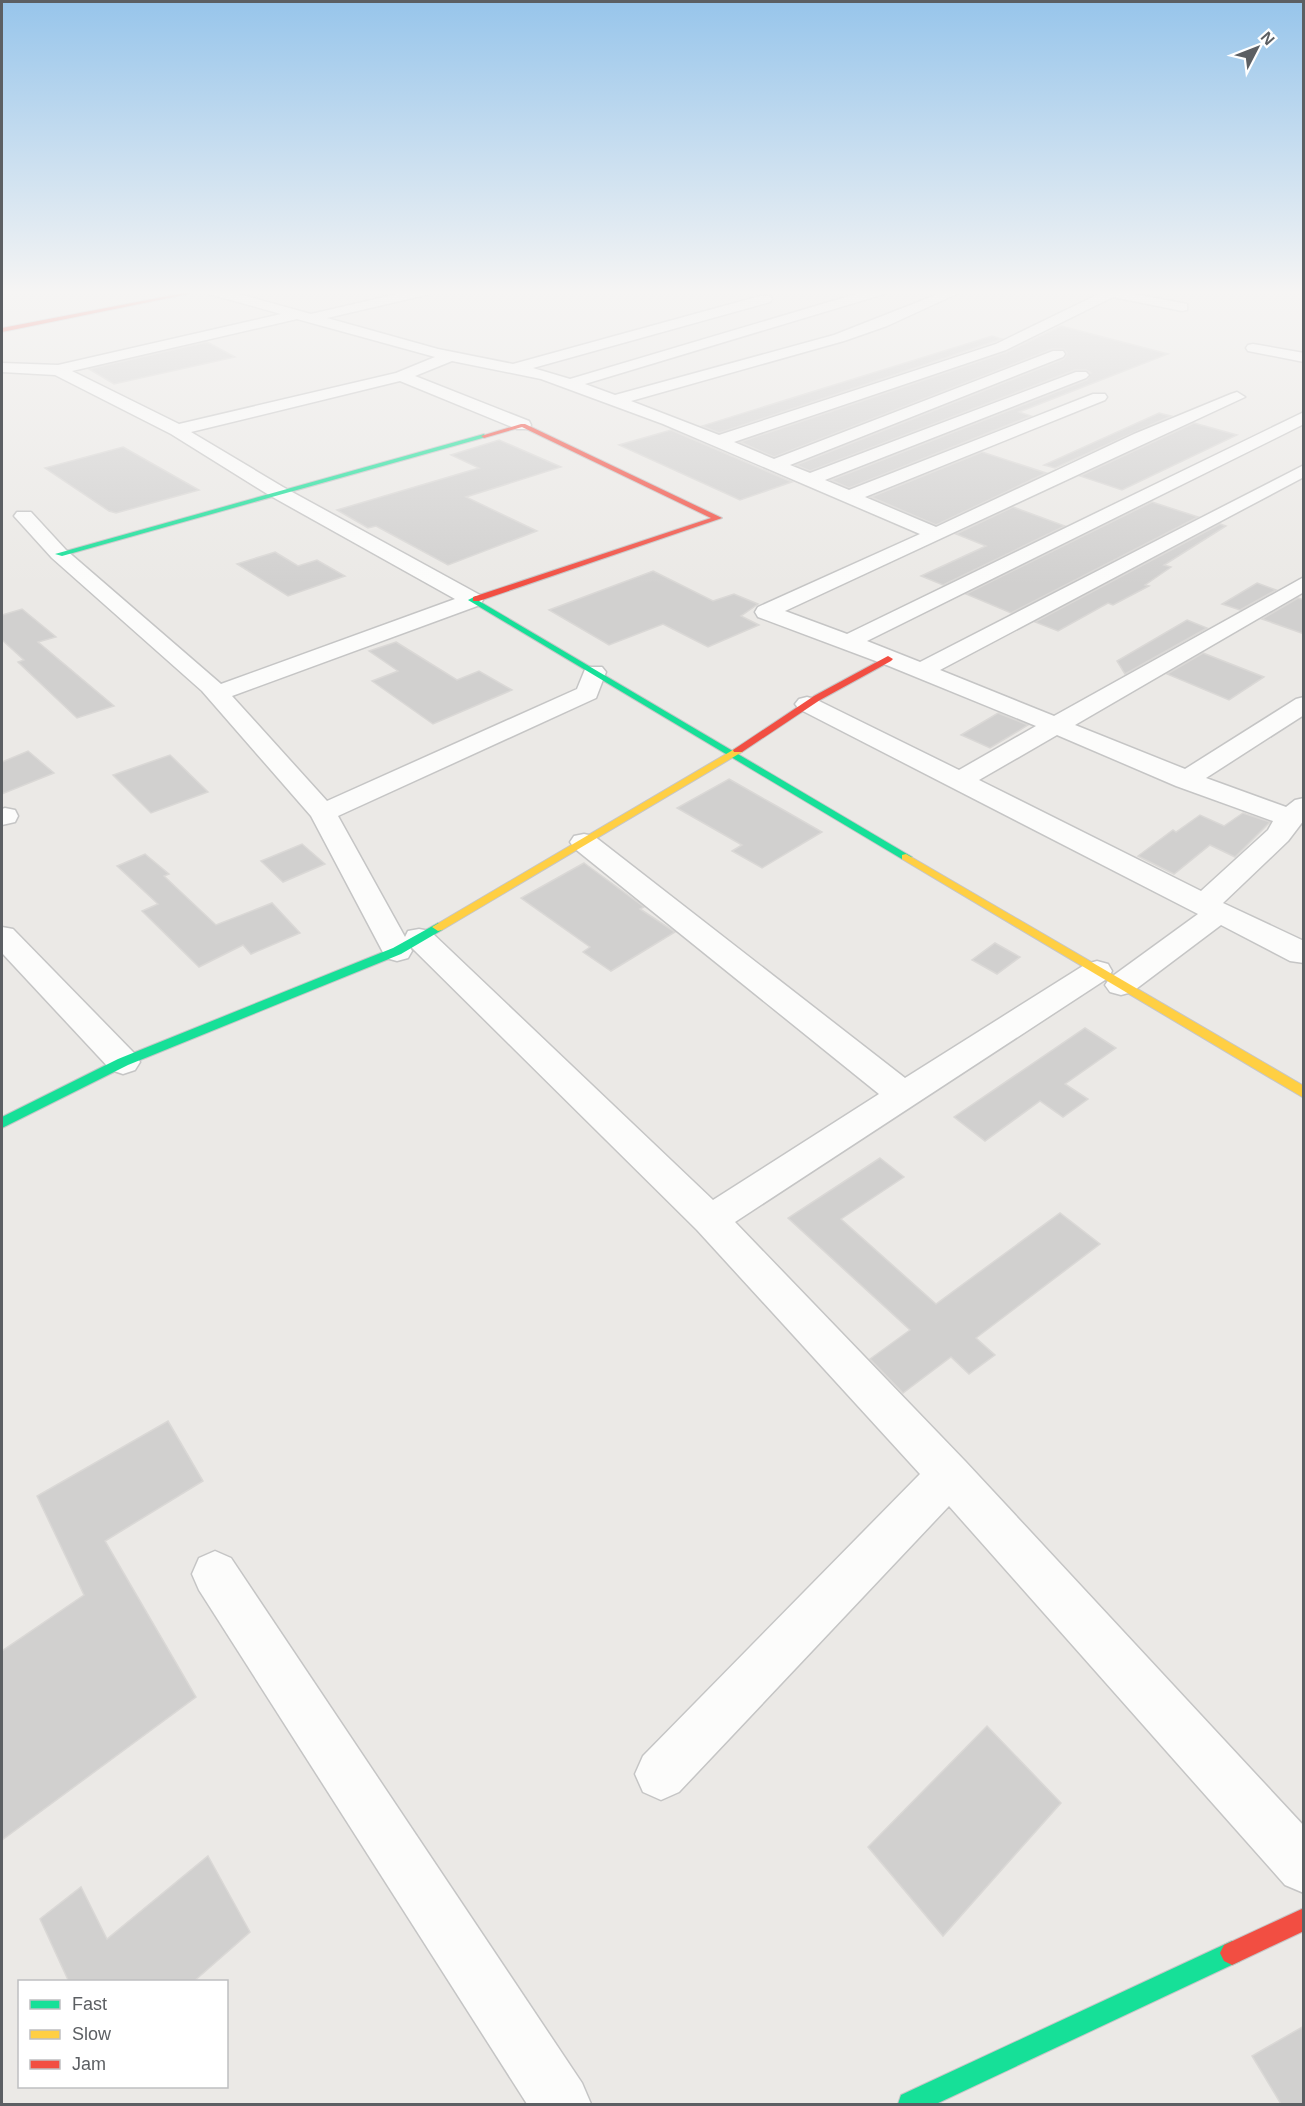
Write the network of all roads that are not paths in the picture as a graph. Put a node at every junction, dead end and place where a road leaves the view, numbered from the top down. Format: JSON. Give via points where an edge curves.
{"nodes":[{"id":1,"x":96,"y":389,"type":"edge"},
{"id":2,"x":345,"y":389,"type":"edge"},
{"id":3,"x":434,"y":389,"type":"edge"},
{"id":4,"x":584,"y":389,"type":"edge"},
{"id":5,"x":654,"y":389,"type":"edge"},
{"id":6,"x":874,"y":389,"type":"edge"},
{"id":7,"x":968,"y":389,"type":"edge"},
{"id":8,"x":1044,"y":389,"type":"edge"},
{"id":9,"x":1099,"y":397,"type":"dead end"},
{"id":10,"x":1237,"y":397,"type":"dead end"},
{"id":11,"x":615,"y":400,"type":"junction"},
{"id":12,"x":1304,"y":417,"type":"edge"},
{"id":13,"x":524,"y":425,"type":"junction"},
{"id":14,"x":177,"y":430,"type":"junction"},
{"id":15,"x":719,"y":441,"type":"junction"},
{"id":16,"x":774,"y":465,"type":"junction"},
{"id":17,"x":1304,"y":470,"type":"edge"},
{"id":18,"x":809,"y":480,"type":"junction"},
{"id":19,"x":276,"y":491,"type":"junction"},
{"id":20,"x":849,"y":497,"type":"junction"},
{"id":21,"x":24,"y":516,"type":"dead end"},
{"id":22,"x":936,"y":534,"type":"junction"},
{"id":23,"x":58,"y":554,"type":"junction"},
{"id":24,"x":1304,"y":583,"type":"edge"},
{"id":25,"x":472,"y":600,"type":"junction"},
{"id":26,"x":850,"y":641,"type":"junction"},
{"id":27,"x":888,"y":659,"type":"junction"},
{"id":28,"x":922,"y":670,"type":"junction"},
{"id":29,"x":594,"y":672,"type":"junction"},
{"id":30,"x":216,"y":694,"type":"junction"},
{"id":31,"x":1304,"y":704,"type":"edge"},
{"id":32,"x":807,"y":705,"type":"junction"},
{"id":33,"x":1059,"y":726,"type":"junction"},
{"id":34,"x":732,"y":754,"type":"junction"},
{"id":35,"x":1185,"y":780,"type":"junction"},
{"id":36,"x":958,"y":781,"type":"junction"},
{"id":37,"x":1296,"y":812,"type":"edge"},
{"id":38,"x":323,"y":813,"type":"junction"},
{"id":39,"x":584,"y":842,"type":"junction"},
{"id":40,"x":1211,"y":909,"type":"junction"},
{"id":41,"x":408,"y":945,"type":"junction"},
{"id":42,"x":6,"y":948,"type":"edge"},
{"id":43,"x":1303,"y":954,"type":"edge"},
{"id":44,"x":1109,"y":978,"type":"junction"},
{"id":45,"x":123,"y":1062,"type":"junction"},
{"id":46,"x":1304,"y":1094,"type":"edge"},
{"id":47,"x":903,"y":1095,"type":"junction"},
{"id":48,"x":2,"y":1122,"type":"edge"},
{"id":49,"x":710,"y":1220,"type":"junction"},
{"id":50,"x":949,"y":1475,"type":"junction"},
{"id":51,"x":215,"y":1574,"type":"dead end"},
{"id":52,"x":661,"y":1774,"type":"dead end"},
{"id":53,"x":1304,"y":1866,"type":"edge"},
{"id":54,"x":1304,"y":1919,"type":"edge"},
{"id":55,"x":561,"y":2104,"type":"edge"},
{"id":56,"x":910,"y":2104,"type":"edge"}],
"edges":[{"from":1,"to":14,"type":"street"},
{"from":2,"to":14,"type":"street"},
{"from":3,"to":13,"type":"street"},
{"from":4,"to":11,"type":"street"},
{"from":5,"to":11,"type":"street"},
{"from":6,"to":15,"type":"street"},
{"from":7,"to":16,"type":"street"},
{"from":8,"to":18,"type":"street"},
{"from":9,"to":20,"type":"street"},
{"from":10,"to":22,"type":"street"},
{"from":11,"to":15,"type":"street"},
{"from":12,"to":26,"type":"street"},
{"from":13,"to":19,"type":"street"},
{"from":13,"to":25,"type":"street","via":[[718,518]]},
{"from":14,"to":19,"type":"street"},
{"from":15,"to":16,"type":"street"},
{"from":16,"to":18,"type":"street"},
{"from":17,"to":28,"type":"street"},
{"from":18,"to":20,"type":"street"},
{"from":19,"to":23,"type":"street"},
{"from":19,"to":25,"type":"street"},
{"from":20,"to":22,"type":"street"},
{"from":21,"to":23,"type":"street"},
{"from":22,"to":26,"type":"street","via":[[766,612]]},
{"from":23,"to":30,"type":"street"},
{"from":24,"to":33,"type":"street"},
{"from":25,"to":29,"type":"street"},
{"from":25,"to":30,"type":"street"},
{"from":26,"to":27,"type":"street"},
{"from":27,"to":28,"type":"street"},
{"from":27,"to":32,"type":"street"},
{"from":28,"to":33,"type":"street"},
{"from":29,"to":34,"type":"street"},
{"from":29,"to":38,"type":"street","via":[[588,693]]},
{"from":30,"to":38,"type":"street"},
{"from":31,"to":35,"type":"street"},
{"from":32,"to":34,"type":"street"},
{"from":32,"to":36,"type":"street"},
{"from":33,"to":35,"type":"street"},
{"from":33,"to":36,"type":"street"},
{"from":34,"to":39,"type":"street"},
{"from":34,"to":44,"type":"street"},
{"from":35,"to":37,"type":"street"},
{"from":36,"to":40,"type":"street"},
{"from":37,"to":40,"type":"street"},
{"from":38,"to":41,"type":"street"},
{"from":39,"to":41,"type":"street"},
{"from":39,"to":47,"type":"street"},
{"from":40,"to":43,"type":"street"},
{"from":40,"to":44,"type":"street"},
{"from":41,"to":45,"type":"street"},
{"from":41,"to":49,"type":"street"},
{"from":42,"to":45,"type":"street"},
{"from":44,"to":46,"type":"street"},
{"from":44,"to":47,"type":"street"},
{"from":45,"to":48,"type":"street"},
{"from":47,"to":49,"type":"street"},
{"from":49,"to":50,"type":"street"},
{"from":50,"to":52,"type":"street"},
{"from":50,"to":53,"type":"street"},
{"from":51,"to":55,"type":"street"},
{"from":54,"to":56,"type":"street"}]}
